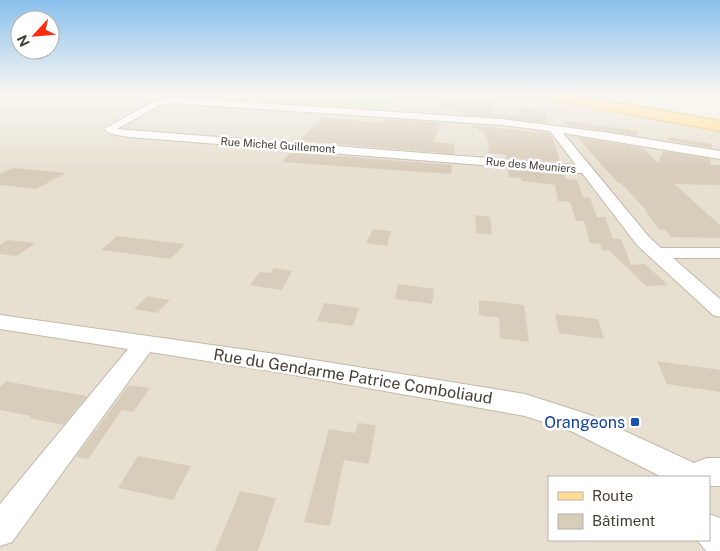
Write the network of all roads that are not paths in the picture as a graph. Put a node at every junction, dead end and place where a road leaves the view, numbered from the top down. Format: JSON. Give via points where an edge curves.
{"nodes":[{"id":1,"x":126,"y":119,"type":"edge"},
{"id":2,"x":455,"y":119,"type":"edge"},
{"id":3,"x":680,"y":119,"type":"edge"},
{"id":4,"x":720,"y":126,"type":"edge"},
{"id":5,"x":553,"y":128,"type":"junction"},
{"id":6,"x":720,"y":155,"type":"edge"},
{"id":7,"x":479,"y":161,"type":"joint"},
{"id":8,"x":584,"y":169,"type":"junction"},
{"id":9,"x":657,"y":253,"type":"junction"},
{"id":10,"x":720,"y":253,"type":"edge"},
{"id":11,"x":720,"y":310,"type":"edge"},
{"id":12,"x":0,"y":322,"type":"edge"},
{"id":13,"x":145,"y":343,"type":"junction"},
{"id":14,"x":720,"y":472,"type":"edge"},
{"id":15,"x":690,"y":476,"type":"edge"},
{"id":16,"x":699,"y":476,"type":"edge"},
{"id":17,"x":0,"y":530,"type":"edge"},
{"id":18,"x":710,"y":531,"type":"edge"},
{"id":19,"x":720,"y":541,"type":"edge"}],
"edges":[{"from":1,"to":7,"type":"street","name":"Rue Michel Guillemont","via":[[109,129],[129,134]]},
{"from":2,"to":5,"type":"street","name":"Rue Michel Guillemont"},
{"from":3,"to":4,"type":"main road"},
{"from":5,"to":6,"type":"street"},
{"from":5,"to":8,"type":"street","name":"Rue des Meuniers"},
{"from":7,"to":8,"type":"street","name":"Rue des Meuniers"},
{"from":8,"to":9,"type":"street","name":"Rue des Meuniers","via":[[642,241]]},
{"from":9,"to":10,"type":"street"},
{"from":9,"to":11,"type":"street","name":"Rue des Meuniers"},
{"from":12,"to":13,"type":"street","name":"Rue du Gendarme Patrice Comboliaud"},
{"from":13,"to":15,"type":"street","name":"Rue du Gendarme Patrice Comboliaud","via":[[525,405],[580,423]]},
{"from":13,"to":17,"type":"street"},
{"from":14,"to":16,"type":"street"},
{"from":18,"to":19,"type":"street"}]}
